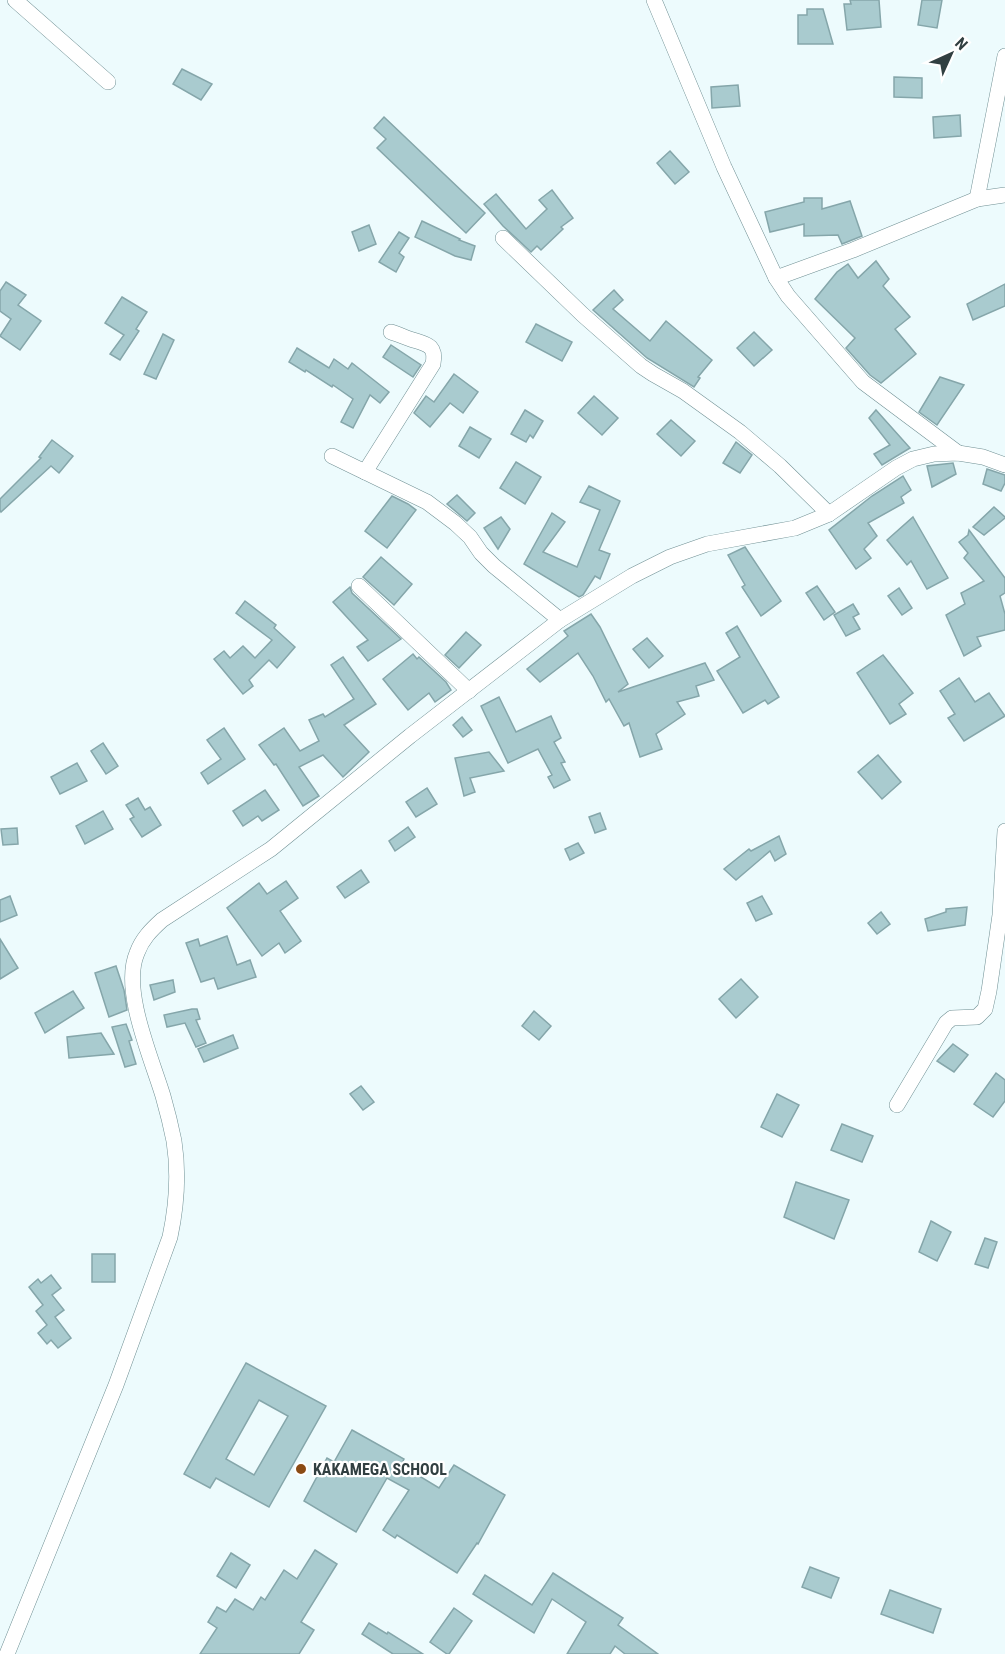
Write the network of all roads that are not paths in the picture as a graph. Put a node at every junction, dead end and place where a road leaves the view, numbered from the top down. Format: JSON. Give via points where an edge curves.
{"nodes":[{"id":1,"x":15,"y":0,"type":"edge"},
{"id":2,"x":654,"y":0,"type":"edge"},
{"id":3,"x":1005,"y":56,"type":"edge"},
{"id":4,"x":108,"y":82,"type":"dead end"},
{"id":5,"x":1005,"y":195,"type":"edge"},
{"id":6,"x":977,"y":198,"type":"junction"},
{"id":7,"x":503,"y":238,"type":"dead end"},
{"id":8,"x":776,"y":278,"type":"junction"},
{"id":9,"x":392,"y":332,"type":"dead end"},
{"id":10,"x":958,"y":453,"type":"junction"},
{"id":11,"x":332,"y":456,"type":"dead end"},
{"id":12,"x":1005,"y":465,"type":"edge"},
{"id":13,"x":364,"y":472,"type":"junction"},
{"id":14,"x":829,"y":514,"type":"junction"},
{"id":15,"x":359,"y":586,"type":"dead end"},
{"id":16,"x":560,"y":620,"type":"junction"},
{"id":17,"x":469,"y":691,"type":"junction"},
{"id":18,"x":1005,"y":831,"type":"edge"},
{"id":19,"x":897,"y":1105,"type":"dead end"},
{"id":20,"x":6,"y":1654,"type":"edge"}],
"edges":[{"from":1,"to":4,"type":"street"},
{"from":2,"to":8,"type":"street","via":[[724,167]]},
{"from":3,"to":6,"type":"street"},
{"from":5,"to":6,"type":"street"},
{"from":6,"to":8,"type":"street"},
{"from":7,"to":14,"type":"street","via":[[641,366],[740,432]]},
{"from":8,"to":10,"type":"street","via":[[863,382]]},
{"from":9,"to":13,"type":"street","via":[[427,344],[432,349],[433,364]]},
{"from":10,"to":12,"type":"street"},
{"from":10,"to":14,"type":"street","via":[[913,459]]},
{"from":11,"to":13,"type":"street"},
{"from":13,"to":16,"type":"street","via":[[427,502],[470,537],[494,566]]},
{"from":14,"to":16,"type":"street","via":[[795,528],[707,543],[670,557]]},
{"from":15,"to":17,"type":"street"},
{"from":16,"to":17,"type":"street"},
{"from":17,"to":20,"type":"street","via":[[271,849],[162,921],[148,933],[135,955],[134,997],[174,1140],[178,1178],[175,1213],[170,1237],[116,1385]]},
{"from":18,"to":19,"type":"street","via":[[1000,915],[985,1009],[977,1017],[952,1018],[946,1023]]}]}
